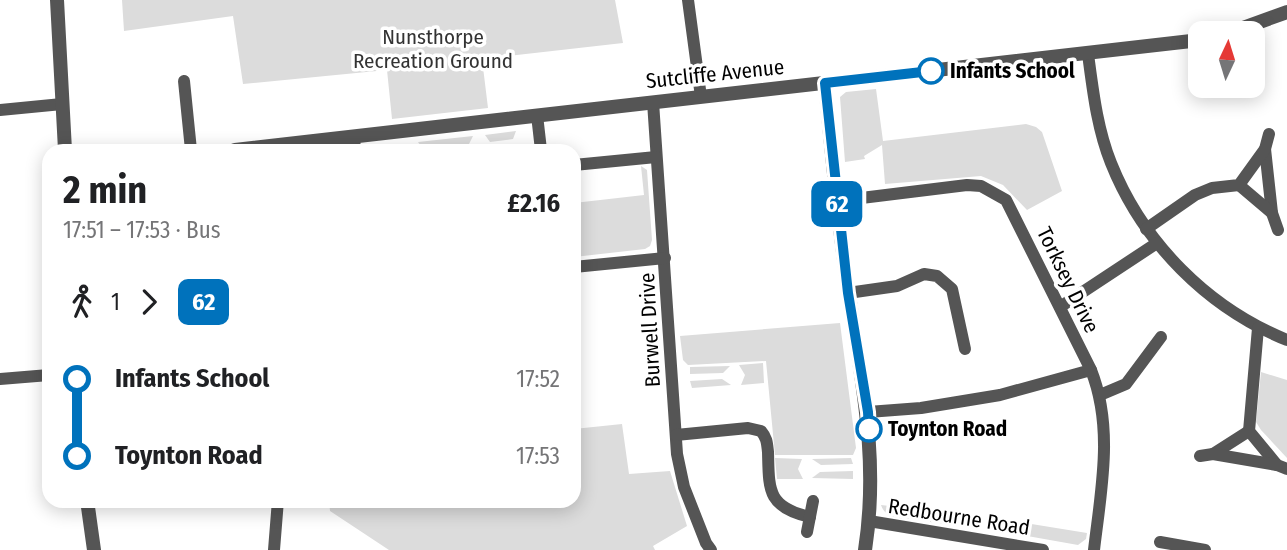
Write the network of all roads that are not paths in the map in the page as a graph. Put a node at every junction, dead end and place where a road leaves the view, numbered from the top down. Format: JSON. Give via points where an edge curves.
{"nodes":[{"id":1,"x":57,"y":0,"type":"edge"},
{"id":2,"x":688,"y":0,"type":"edge"},
{"id":3,"x":1287,"y":12,"type":"edge"},
{"id":4,"x":1262,"y":21,"type":"edge"},
{"id":5,"x":1188,"y":42,"type":"edge"},
{"id":6,"x":1088,"y":54,"type":"junction"},
{"id":7,"x":184,"y":81,"type":"dead end"},
{"id":8,"x":825,"y":83,"type":"junction"},
{"id":9,"x":701,"y":96,"type":"junction"},
{"id":10,"x":653,"y":102,"type":"junction"},
{"id":11,"x":62,"y":104,"type":"junction"},
{"id":12,"x":0,"y":110,"type":"edge"},
{"id":13,"x":537,"y":116,"type":"junction"},
{"id":14,"x":1269,"y":134,"type":"dead end"},
{"id":15,"x":65,"y":144,"type":"edge"},
{"id":16,"x":190,"y":144,"type":"edge"},
{"id":17,"x":355,"y":144,"type":"edge"},
{"id":18,"x":540,"y":144,"type":"edge"},
{"id":19,"x":1265,"y":149,"type":"junction"},
{"id":20,"x":656,"y":157,"type":"junction"},
{"id":21,"x":581,"y":164,"type":"edge"},
{"id":22,"x":1238,"y":185,"type":"junction"},
{"id":23,"x":837,"y":201,"type":"junction"},
{"id":24,"x":1272,"y":213,"type":"junction"},
{"id":25,"x":1146,"y":229,"type":"junction"},
{"id":26,"x":1278,"y":230,"type":"dead end"},
{"id":27,"x":1157,"y":243,"type":"junction"},
{"id":28,"x":665,"y":258,"type":"junction"},
{"id":29,"x":581,"y":266,"type":"edge"},
{"id":30,"x":848,"y":293,"type":"junction"},
{"id":31,"x":1059,"y":307,"type":"junction"},
{"id":32,"x":1258,"y":328,"type":"junction"},
{"id":33,"x":1161,"y":337,"type":"dead end"},
{"id":34,"x":1287,"y":340,"type":"edge"},
{"id":35,"x":965,"y":349,"type":"dead end"},
{"id":36,"x":1091,"y":370,"type":"junction"},
{"id":37,"x":42,"y":376,"type":"edge"},
{"id":38,"x":0,"y":379,"type":"edge"},
{"id":39,"x":1100,"y":395,"type":"junction"},
{"id":40,"x":868,"y":412,"type":"junction"},
{"id":41,"x":1249,"y":431,"type":"junction"},
{"id":42,"x":676,"y":435,"type":"junction"},
{"id":43,"x":1282,"y":467,"type":"edge"},
{"id":44,"x":813,"y":501,"type":"dead end"},
{"id":45,"x":89,"y":508,"type":"edge"},
{"id":46,"x":278,"y":508,"type":"edge"},
{"id":47,"x":810,"y":517,"type":"junction"},
{"id":48,"x":869,"y":521,"type":"junction"},
{"id":49,"x":807,"y":532,"type":"dead end"},
{"id":50,"x":1160,"y":542,"type":"dead end"},
{"id":51,"x":1197,"y":549,"type":"edge"},
{"id":52,"x":94,"y":550,"type":"edge"},
{"id":53,"x":276,"y":550,"type":"edge"},
{"id":54,"x":711,"y":550,"type":"edge"},
{"id":55,"x":864,"y":550,"type":"edge"},
{"id":56,"x":1043,"y":550,"type":"edge"},
{"id":57,"x":1094,"y":550,"type":"edge"}],
"edges":[{"from":1,"to":11,"type":"street"},
{"from":2,"to":9,"type":"street"},
{"from":3,"to":4,"type":"street"},
{"from":5,"to":6,"type":"street","name":"Sutcliffe Avenue"},
{"from":6,"to":8,"type":"street","name":"Sutcliffe Avenue"},
{"from":6,"to":25,"type":"street","via":[[1098,124],[1111,164]]},
{"from":7,"to":16,"type":"street"},
{"from":8,"to":9,"type":"street","name":"Sutcliffe Avenue"},
{"from":8,"to":23,"type":"street"},
{"from":9,"to":10,"type":"street","name":"Sutcliffe Avenue"},
{"from":10,"to":13,"type":"street","name":"Sutcliffe Avenue"},
{"from":10,"to":20,"type":"street","name":"Burwell Drive"},
{"from":11,"to":12,"type":"street"},
{"from":11,"to":15,"type":"street"},
{"from":13,"to":17,"type":"street","name":"Sutcliffe Avenue"},
{"from":13,"to":18,"type":"street"},
{"from":14,"to":19,"type":"street"},
{"from":19,"to":22,"type":"street"},
{"from":19,"to":24,"type":"street"},
{"from":20,"to":21,"type":"street"},
{"from":20,"to":28,"type":"street","name":"Burwell Drive"},
{"from":22,"to":24,"type":"street"},
{"from":22,"to":25,"type":"street","via":[[1195,195]]},
{"from":23,"to":30,"type":"street"},
{"from":23,"to":31,"type":"street","name":"Torksey Drive","via":[[967,185],[993,191],[1006,200]]},
{"from":24,"to":26,"type":"street"},
{"from":25,"to":27,"type":"street"},
{"from":27,"to":31,"type":"street"},
{"from":27,"to":32,"type":"street","via":[[1198,286]]},
{"from":28,"to":29,"type":"street"},
{"from":28,"to":42,"type":"street","name":"Burwell Drive"},
{"from":30,"to":35,"type":"street","via":[[897,286],[924,274],[937,276],[951,289]]},
{"from":30,"to":40,"type":"street"},
{"from":31,"to":36,"type":"street","name":"Torksey Drive"},
{"from":32,"to":34,"type":"street"},
{"from":32,"to":41,"type":"street"},
{"from":33,"to":39,"type":"street","via":[[1126,384]]},
{"from":36,"to":39,"type":"street","name":"Torksey Drive"},
{"from":36,"to":40,"type":"street","via":[[1000,395]]},
{"from":37,"to":38,"type":"street"},
{"from":39,"to":57,"type":"street","name":"Torksey Drive","via":[[1105,450]]},
{"from":40,"to":48,"type":"street"},
{"from":41,"to":43,"type":"street"},
{"from":41,"to":43,"type":"street","via":[[1207,455]]},
{"from":42,"to":47,"type":"street","via":[[748,428],[761,431],[776,502]]},
{"from":42,"to":54,"type":"street","name":"Burwell Drive","via":[[684,488]]},
{"from":44,"to":47,"type":"street"},
{"from":45,"to":52,"type":"street"},
{"from":46,"to":53,"type":"street"},
{"from":47,"to":49,"type":"street"},
{"from":48,"to":55,"type":"street"},
{"from":48,"to":56,"type":"street","name":"Redbourne Road"},
{"from":50,"to":51,"type":"street"}]}
